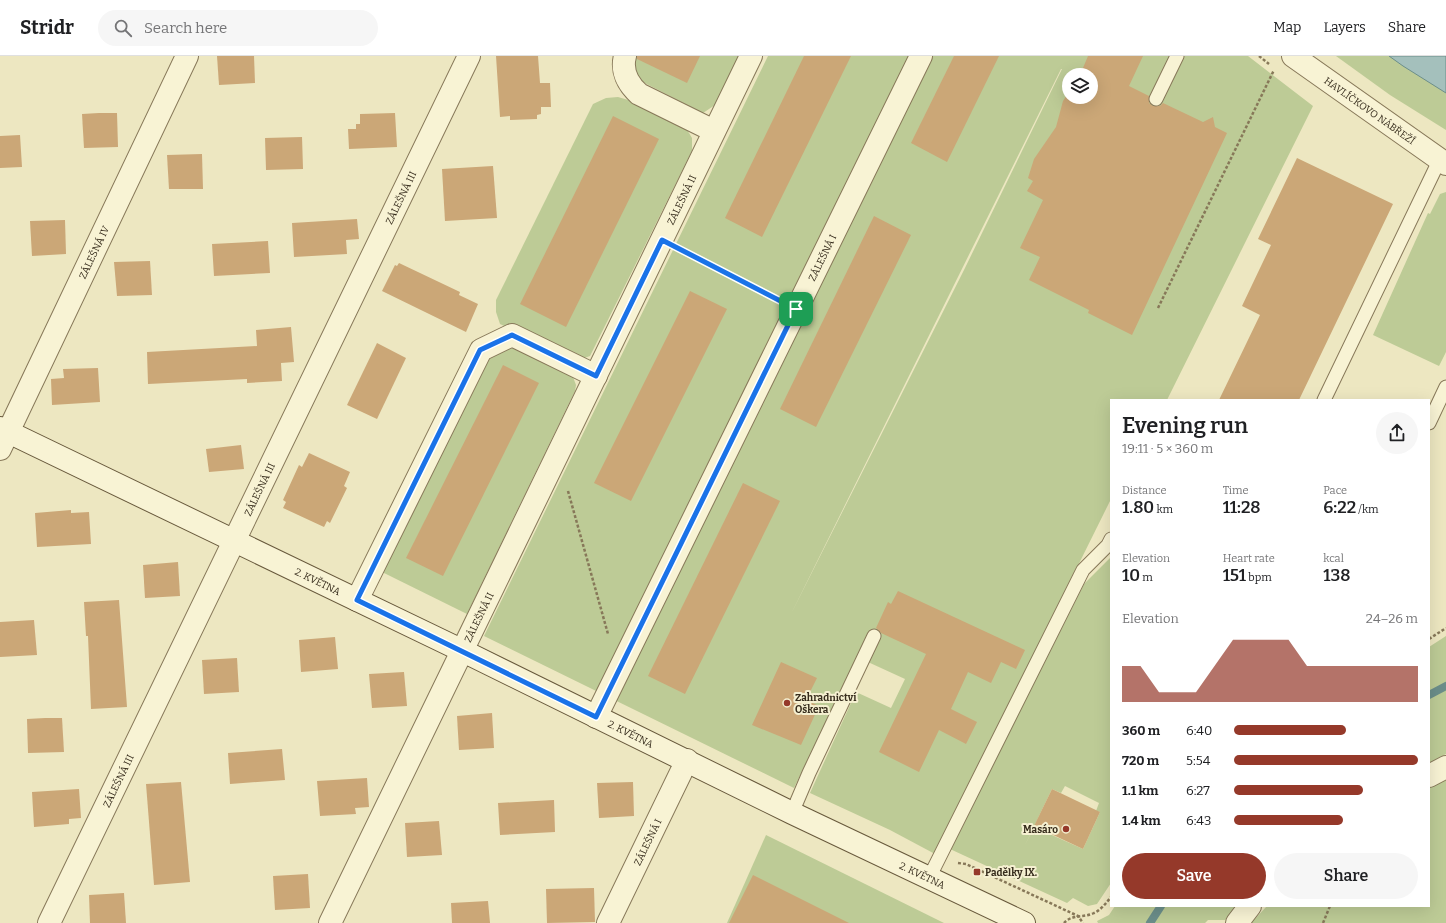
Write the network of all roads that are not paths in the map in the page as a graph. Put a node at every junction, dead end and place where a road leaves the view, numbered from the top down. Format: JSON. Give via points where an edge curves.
{"nodes":[{"id":1,"x":187,"y":56,"type":"edge"},
{"id":2,"x":469,"y":56,"type":"edge"},
{"id":3,"x":625,"y":56,"type":"edge"},
{"id":4,"x":752,"y":56,"type":"edge"},
{"id":5,"x":920,"y":56,"type":"edge"},
{"id":6,"x":1177,"y":56,"type":"edge"},
{"id":7,"x":1293,"y":56,"type":"edge"},
{"id":8,"x":1156,"y":99,"type":"dead end"},
{"id":9,"x":714,"y":132,"type":"junction"},
{"id":10,"x":1443,"y":163,"type":"edge"},
{"id":11,"x":596,"y":376,"type":"junction"},
{"id":12,"x":1446,"y":387,"type":"edge"},
{"id":13,"x":1325,"y":399,"type":"edge"},
{"id":14,"x":1430,"y":420,"type":"edge"},
{"id":15,"x":3,"y":436,"type":"edge"},
{"id":16,"x":235,"y":540,"type":"junction"},
{"id":17,"x":1110,"y":541,"type":"edge"},
{"id":18,"x":357,"y":600,"type":"junction"},
{"id":19,"x":874,"y":636,"type":"dead end"},
{"id":20,"x":463,"y":651,"type":"junction"},
{"id":21,"x":596,"y":717,"type":"junction"},
{"id":22,"x":687,"y":760,"type":"junction"},
{"id":23,"x":1446,"y":768,"type":"edge"},
{"id":24,"x":1430,"y":776,"type":"edge"},
{"id":25,"x":792,"y":813,"type":"junction"},
{"id":26,"x":933,"y":870,"type":"junction"},
{"id":27,"x":1249,"y":907,"type":"edge"},
{"id":28,"x":49,"y":923,"type":"edge"},
{"id":29,"x":330,"y":923,"type":"edge"},
{"id":30,"x":608,"y":923,"type":"edge"},
{"id":31,"x":1024,"y":923,"type":"edge"},
{"id":32,"x":1237,"y":923,"type":"edge"}],
"edges":[{"from":1,"to":15,"type":"street","name":"ZÁLEŠNÁ IV"},
{"from":2,"to":16,"type":"street","name":"ZÁLEŠNÁ III"},
{"from":3,"to":9,"type":"street","via":[[629,86],[639,94]]},
{"from":4,"to":9,"type":"street","name":"ZÁLEŠNÁ II"},
{"from":5,"to":21,"type":"street","name":"ZÁLEŠNÁ I"},
{"from":6,"to":8,"type":"lane"},
{"from":7,"to":10,"type":"street","name":"HAVLÍČKOVO NÁBŘEŽÍ"},
{"from":9,"to":11,"type":"street","name":"ZÁLEŠNÁ II"},
{"from":10,"to":13,"type":"lane"},
{"from":11,"to":18,"type":"street","via":[[512,335],[480,350]]},
{"from":11,"to":20,"type":"street","name":"ZÁLEŠNÁ II"},
{"from":12,"to":14,"type":"lane"},
{"from":15,"to":16,"type":"street","name":"2. KVĚTNA"},
{"from":16,"to":18,"type":"street","name":"2. KVĚTNA"},
{"from":16,"to":28,"type":"street","name":"ZÁLEŠNÁ III"},
{"from":17,"to":26,"type":"lane","via":[[1083,570]]},
{"from":18,"to":20,"type":"street","name":"2. KVĚTNA"},
{"from":19,"to":25,"type":"lane"},
{"from":20,"to":21,"type":"street","name":"2. KVĚTNA"},
{"from":20,"to":29,"type":"street","name":"ZÁLEŠNÁ II"},
{"from":21,"to":22,"type":"street","name":"2. KVĚTNA"},
{"from":22,"to":25,"type":"street","name":"2. KVĚTNA"},
{"from":22,"to":30,"type":"street","name":"ZÁLEŠNÁ I"},
{"from":23,"to":24,"type":"street"},
{"from":25,"to":26,"type":"street","name":"2. KVĚTNA"},
{"from":26,"to":31,"type":"street","name":"2. KVĚTNA"},
{"from":27,"to":32,"type":"street"}]}
